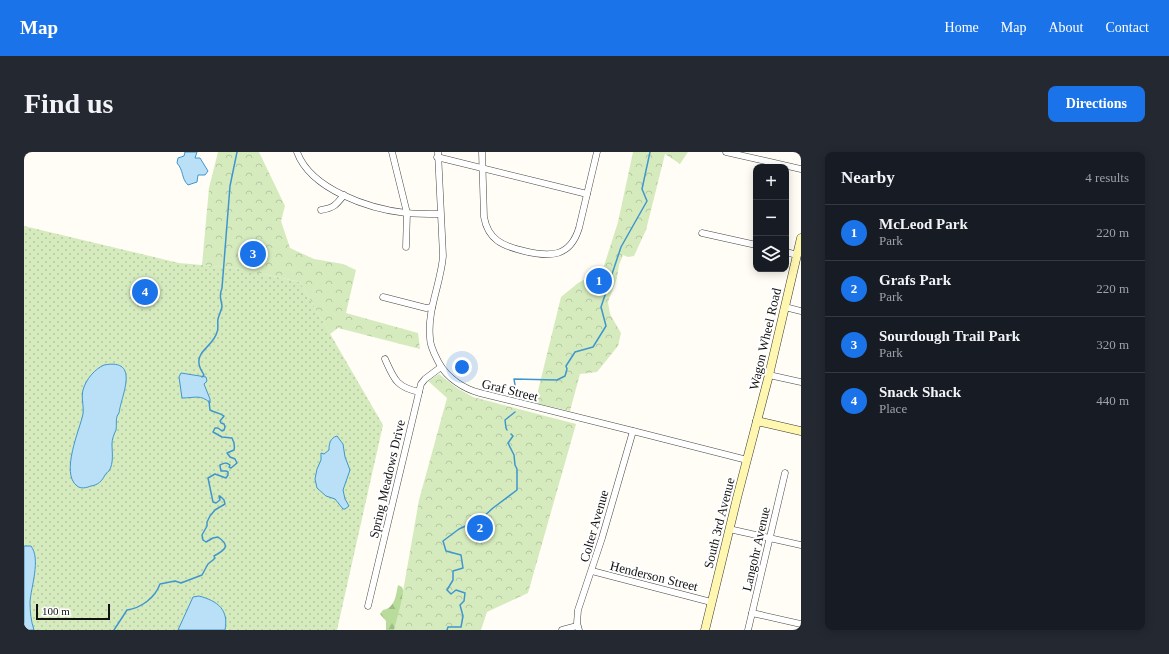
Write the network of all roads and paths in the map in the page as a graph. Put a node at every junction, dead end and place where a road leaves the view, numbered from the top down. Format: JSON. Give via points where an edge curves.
{"nodes":[{"id":1,"x":297,"y":152,"type":"edge"},
{"id":2,"x":392,"y":152,"type":"edge"},
{"id":3,"x":482,"y":152,"type":"edge"},
{"id":4,"x":597,"y":152,"type":"edge"},
{"id":5,"x":726,"y":152,"type":"edge"},
{"id":6,"x":438,"y":155,"type":"edge"},
{"id":7,"x":482,"y":168,"type":"junction"},
{"id":8,"x":801,"y":169,"type":"edge"},
{"id":9,"x":587,"y":194,"type":"junction"},
{"id":10,"x":344,"y":195,"type":"junction"},
{"id":11,"x":321,"y":210,"type":"dead end"},
{"id":12,"x":407,"y":213,"type":"junction"},
{"id":13,"x":440,"y":214,"type":"junction"},
{"id":14,"x":702,"y":233,"type":"dead end"},
{"id":15,"x":801,"y":238,"type":"edge"},
{"id":16,"x":753,"y":244,"type":"edge"},
{"id":17,"x":406,"y":247,"type":"dead end"},
{"id":18,"x":789,"y":253,"type":"edge"},
{"id":19,"x":797,"y":255,"type":"junction"},
{"id":20,"x":383,"y":297,"type":"dead end"},
{"id":21,"x":432,"y":307,"type":"junction"},
{"id":22,"x":785,"y":307,"type":"junction"},
{"id":23,"x":801,"y":311,"type":"edge"},
{"id":24,"x":385,"y":359,"type":"dead end"},
{"id":25,"x":441,"y":367,"type":"junction"},
{"id":26,"x":769,"y":375,"type":"junction"},
{"id":27,"x":801,"y":382,"type":"edge"},
{"id":28,"x":419,"y":392,"type":"junction"},
{"id":29,"x":757,"y":422,"type":"junction"},
{"id":30,"x":771,"y":424,"type":"junction"},
{"id":31,"x":633,"y":431,"type":"junction"},
{"id":32,"x":801,"y":431,"type":"edge"},
{"id":33,"x":754,"y":436,"type":"junction"},
{"id":34,"x":747,"y":460,"type":"junction"},
{"id":35,"x":785,"y":473,"type":"dead end"},
{"id":36,"x":729,"y":529,"type":"junction"},
{"id":37,"x":770,"y":539,"type":"junction"},
{"id":38,"x":801,"y":545,"type":"edge"},
{"id":39,"x":592,"y":571,"type":"junction"},
{"id":40,"x":711,"y":602,"type":"junction"},
{"id":41,"x":368,"y":606,"type":"dead end"},
{"id":42,"x":752,"y":613,"type":"junction"},
{"id":43,"x":801,"y":624,"type":"edge"},
{"id":44,"x":578,"y":628,"type":"edge"},
{"id":45,"x":562,"y":630,"type":"edge"},
{"id":46,"x":705,"y":630,"type":"edge"},
{"id":47,"x":748,"y":630,"type":"edge"}],
"edges":[{"from":1,"to":10,"type":"street","via":[[314,177]]},
{"from":2,"to":12,"type":"street"},
{"from":3,"to":7,"type":"street"},
{"from":4,"to":9,"type":"street"},
{"from":5,"to":8,"type":"street"},
{"from":6,"to":7,"type":"street"},
{"from":6,"to":13,"type":"street","name":"Graf Street"},
{"from":7,"to":9,"type":"street"},
{"from":7,"to":9,"type":"street","via":[[484,217],[487,228],[497,241],[512,248],[547,255],[567,248],[578,232]]},
{"from":10,"to":11,"type":"street","via":[[335,206]]},
{"from":10,"to":12,"type":"street","via":[[377,208]]},
{"from":12,"to":13,"type":"street"},
{"from":12,"to":17,"type":"street"},
{"from":13,"to":21,"type":"street","name":"Graf Street","via":[[443,256]]},
{"from":14,"to":16,"type":"street"},
{"from":15,"to":19,"type":"main road","name":"Wagon Wheel Road"},
{"from":18,"to":19,"type":"street"},
{"from":19,"to":22,"type":"main road","name":"Wagon Wheel Road"},
{"from":20,"to":21,"type":"street","via":[[426,308]]},
{"from":21,"to":25,"type":"street","name":"Graf Street","via":[[430,338]]},
{"from":22,"to":23,"type":"street"},
{"from":22,"to":26,"type":"main road","name":"Wagon Wheel Road"},
{"from":24,"to":28,"type":"street","via":[[398,384],[408,390]]},
{"from":25,"to":28,"type":"street","name":"Spring Meadows Drive","via":[[425,379]]},
{"from":25,"to":31,"type":"street","name":"Graf Street","via":[[451,378],[469,390]]},
{"from":26,"to":27,"type":"street"},
{"from":26,"to":29,"type":"main road","name":"Wagon Wheel Road"},
{"from":28,"to":41,"type":"street","name":"Spring Meadows Drive"},
{"from":29,"to":30,"type":"main road"},
{"from":29,"to":33,"type":"main road","name":"South 3rd Avenue"},
{"from":30,"to":32,"type":"main road"},
{"from":30,"to":33,"type":"main road"},
{"from":31,"to":34,"type":"street","name":"Graf Street"},
{"from":31,"to":39,"type":"street","name":"Colter Avenue"},
{"from":33,"to":34,"type":"main road","name":"South 3rd Avenue"},
{"from":34,"to":36,"type":"main road","name":"South 3rd Avenue"},
{"from":35,"to":37,"type":"street","name":"Langohr Avenue"},
{"from":36,"to":37,"type":"street"},
{"from":36,"to":40,"type":"main road","name":"South 3rd Avenue"},
{"from":37,"to":38,"type":"street"},
{"from":37,"to":42,"type":"street","name":"Langohr Avenue"},
{"from":39,"to":40,"type":"street","name":"Henderson Street"},
{"from":39,"to":44,"type":"street","name":"Colter Avenue","via":[[578,610]]},
{"from":40,"to":46,"type":"main road","name":"South 3rd Avenue"},
{"from":42,"to":43,"type":"street"},
{"from":42,"to":47,"type":"street","name":"Langohr Avenue"},
{"from":44,"to":45,"type":"street"}]}
